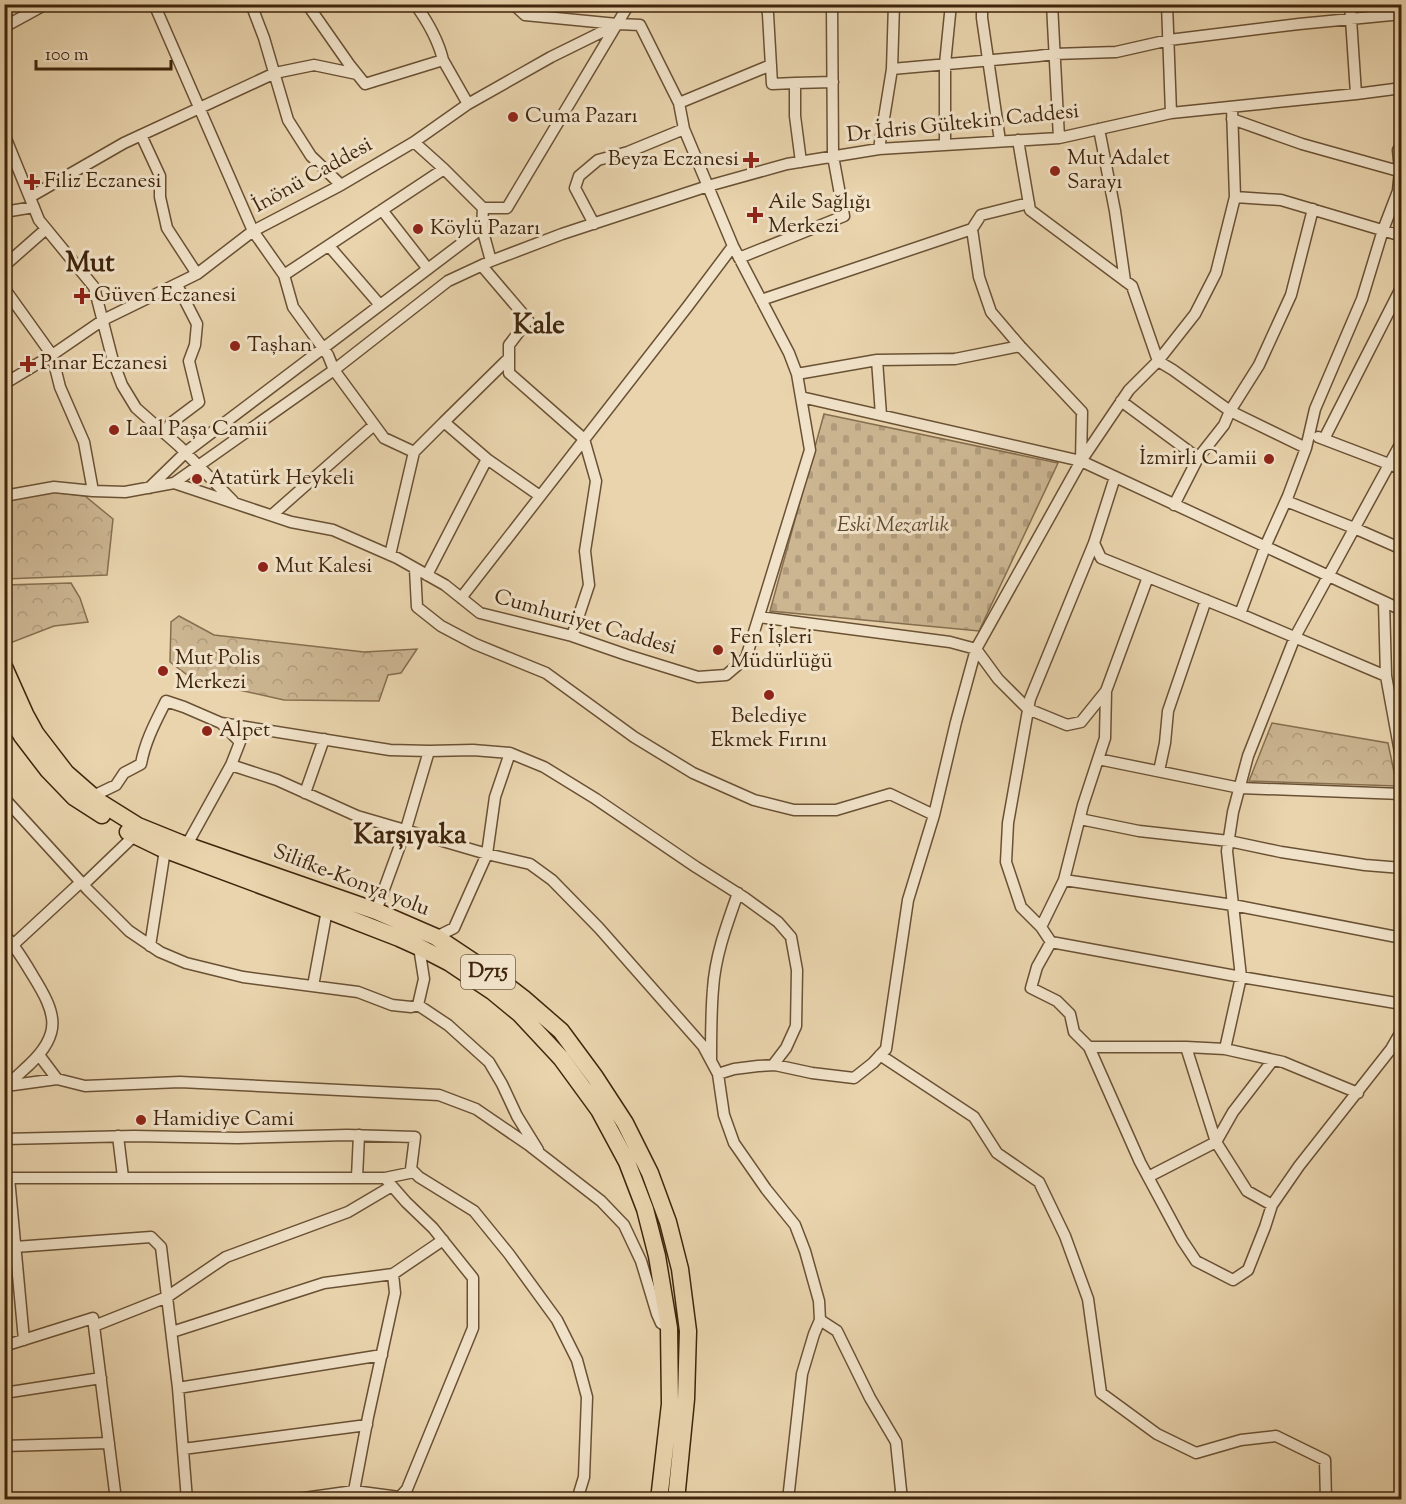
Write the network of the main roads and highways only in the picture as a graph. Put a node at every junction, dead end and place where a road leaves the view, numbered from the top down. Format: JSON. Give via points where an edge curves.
{"nodes":[{"id":1,"x":4,"y":667,"type":"edge"},
{"id":2,"x":4,"y":705,"type":"edge"},
{"id":3,"x":9,"y":724,"type":"edge"},
{"id":4,"x":177,"y":850,"type":"junction"},
{"id":5,"x":659,"y":1500,"type":"edge"},
{"id":6,"x":676,"y":1500,"type":"edge"}],
"edges":[{"from":1,"to":4,"type":"highway","name":"Silifke-Konya yolu","number":"D715","via":[[36,734],[66,773],[93,796]]},
{"from":2,"to":3,"type":"highway","name":"Silifke-Konya yolu","number":"D715"},
{"from":3,"to":4,"type":"highway","name":"Silifke-Konya yolu","number":"D715","via":[[74,797],[134,836]]},
{"from":4,"to":5,"type":"highway","name":"Silifke-Konya yolu","number":"D715","via":[[419,946],[492,991],[520,1014],[561,1058],[598,1110],[627,1162],[657,1256],[669,1328],[670,1404]]},
{"from":4,"to":6,"type":"highway","name":"Silifke-Konya yolu","number":"D715","via":[[376,911],[436,937],[524,998],[561,1031],[625,1123],[650,1173],[680,1269],[688,1331]]}]}
